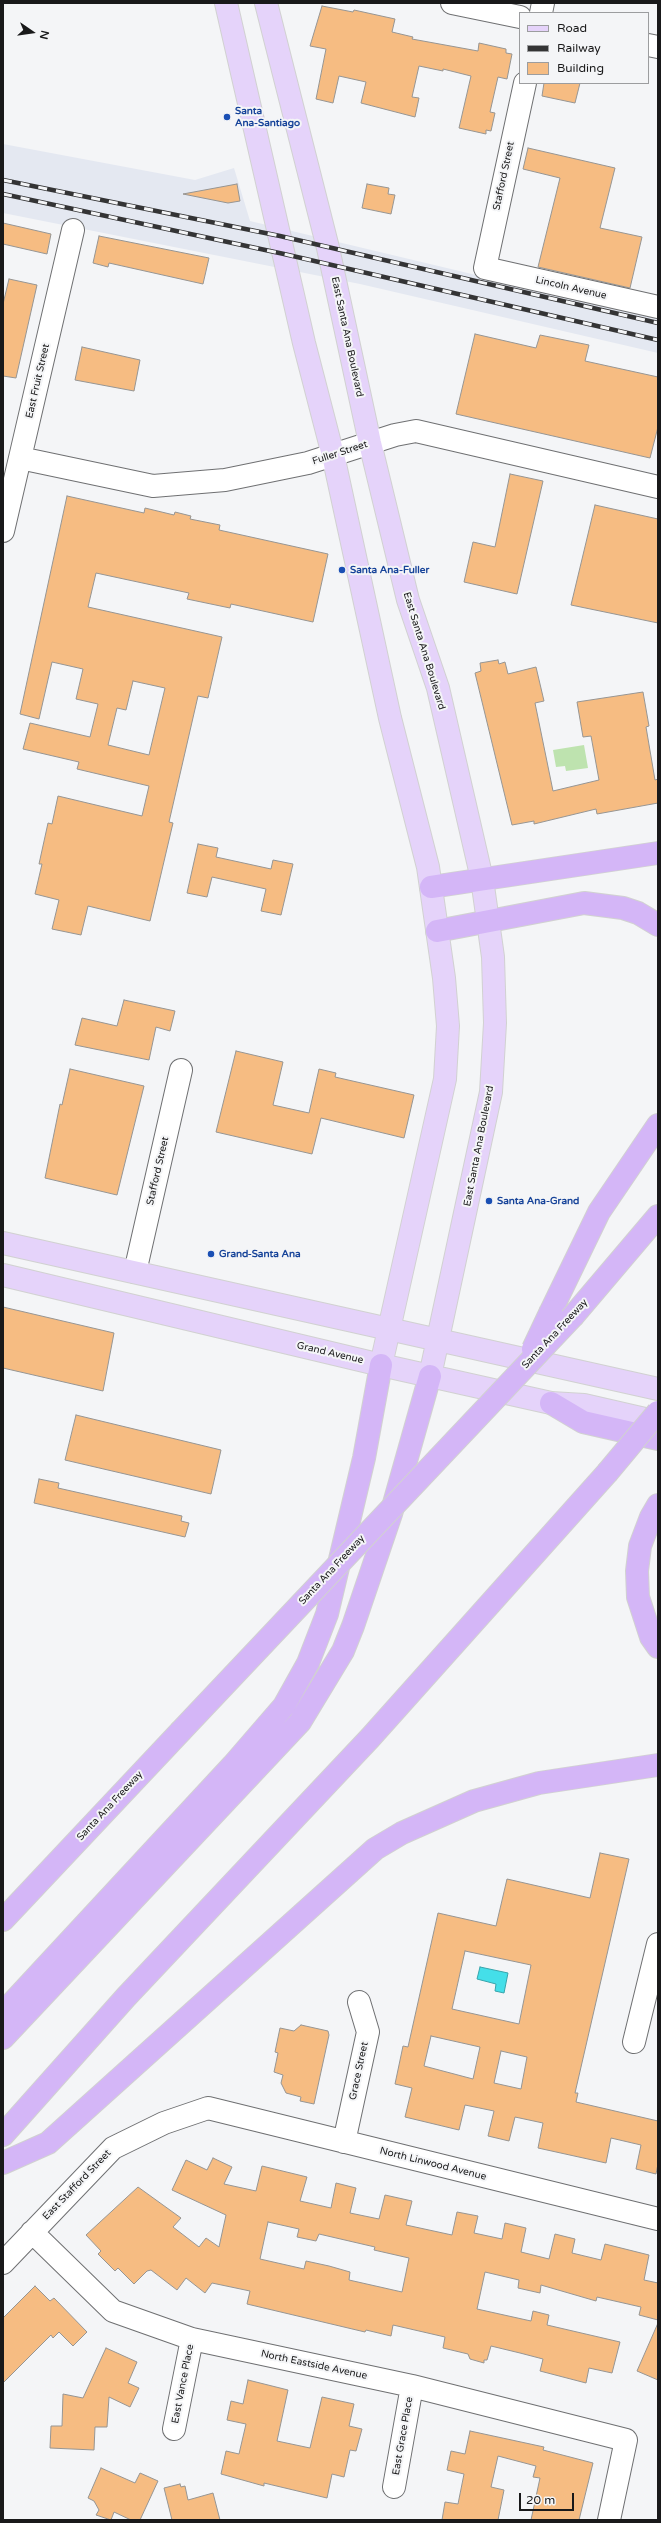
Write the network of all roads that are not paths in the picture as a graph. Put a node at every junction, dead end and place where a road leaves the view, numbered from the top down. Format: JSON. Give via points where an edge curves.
{"nodes":[{"id":1,"x":226,"y":3,"type":"edge"},
{"id":2,"x":452,"y":3,"type":"edge"},
{"id":3,"x":270,"y":5,"type":"edge"},
{"id":4,"x":519,"y":17,"type":"edge"},
{"id":5,"x":525,"y":84,"type":"edge"},
{"id":6,"x":73,"y":230,"type":"dead end"},
{"id":7,"x":485,"y":268,"type":"joint"},
{"id":8,"x":658,"y":307,"type":"edge"},
{"id":9,"x":370,"y":443,"type":"junction"},
{"id":10,"x":332,"y":455,"type":"junction"},
{"id":11,"x":20,"y":458,"type":"junction"},
{"id":12,"x":8,"y":487,"type":"edge"},
{"id":13,"x":658,"y":487,"type":"edge"},
{"id":14,"x":3,"y":531,"type":"edge"},
{"id":15,"x":658,"y":853,"type":"edge"},
{"id":16,"x":482,"y":879,"type":"junction"},
{"id":17,"x":431,"y":887,"type":"junction"},
{"id":18,"x":488,"y":922,"type":"junction"},
{"id":19,"x":658,"y":925,"type":"edge"},
{"id":20,"x":437,"y":931,"type":"junction"},
{"id":21,"x":181,"y":1070,"type":"dead end"},
{"id":22,"x":658,"y":1126,"type":"edge"},
{"id":23,"x":658,"y":1216,"type":"edge"},
{"id":24,"x":3,"y":1243,"type":"edge"},
{"id":25,"x":135,"y":1272,"type":"junction"},
{"id":26,"x":3,"y":1275,"type":"edge"},
{"id":27,"x":389,"y":1329,"type":"junction"},
{"id":28,"x":438,"y":1340,"type":"junction"},
{"id":29,"x":381,"y":1365,"type":"junction"},
{"id":30,"x":525,"y":1367,"type":"junction"},
{"id":31,"x":430,"y":1376,"type":"junction"},
{"id":32,"x":658,"y":1389,"type":"edge"},
{"id":33,"x":551,"y":1403,"type":"junction"},
{"id":34,"x":658,"y":1412,"type":"edge"},
{"id":35,"x":658,"y":1422,"type":"edge"},
{"id":36,"x":658,"y":1439,"type":"edge"},
{"id":37,"x":658,"y":1505,"type":"edge"},
{"id":38,"x":658,"y":1647,"type":"edge"},
{"id":39,"x":658,"y":1765,"type":"edge"},
{"id":40,"x":3,"y":1920,"type":"edge"},
{"id":41,"x":658,"y":1944,"type":"edge"},
{"id":42,"x":359,"y":2002,"type":"dead end"},
{"id":43,"x":3,"y":2013,"type":"edge"},
{"id":44,"x":3,"y":2038,"type":"edge"},
{"id":45,"x":634,"y":2042,"type":"dead end"},
{"id":46,"x":35,"y":2099,"type":"junction"},
{"id":47,"x":208,"y":2108,"type":"joint"},
{"id":48,"x":3,"y":2117,"type":"edge"},
{"id":49,"x":3,"y":2135,"type":"edge"},
{"id":50,"x":344,"y":2142,"type":"junction"},
{"id":51,"x":3,"y":2162,"type":"edge"},
{"id":52,"x":658,"y":2219,"type":"edge"},
{"id":53,"x":32,"y":2232,"type":"junction"},
{"id":54,"x":3,"y":2263,"type":"edge"},
{"id":55,"x":192,"y":2338,"type":"junction"},
{"id":56,"x":412,"y":2386,"type":"junction"},
{"id":57,"x":174,"y":2429,"type":"dead end"},
{"id":58,"x":394,"y":2487,"type":"dead end"},
{"id":59,"x":609,"y":2520,"type":"edge"}],
"edges":[{"from":1,"to":10,"type":"main road"},
{"from":2,"to":4,"type":"street"},
{"from":3,"to":9,"type":"main road","name":"East Santa Ana Boulevard","via":[[328,248]]},
{"from":5,"to":7,"type":"street","name":"Stafford Street"},
{"from":6,"to":11,"type":"street","name":"East Fruit Street"},
{"from":7,"to":8,"type":"street","name":"Lincoln Avenue"},
{"from":9,"to":10,"type":"street","name":"Fuller Street"},
{"from":9,"to":13,"type":"street","name":"Fuller Street","via":[[416,431]]},
{"from":9,"to":16,"type":"main road","name":"East Santa Ana Boulevard","via":[[408,600],[438,688]]},
{"from":10,"to":11,"type":"street","name":"Fuller Street","via":[[311,463],[225,480],[153,486]]},
{"from":10,"to":17,"type":"main road","via":[[390,718]]},
{"from":11,"to":12,"type":"street","name":"East Fruit Street"},
{"from":12,"to":14,"type":"street","name":"East Fruit Street"},
{"from":15,"to":16,"type":"highway"},
{"from":16,"to":17,"type":"highway"},
{"from":16,"to":18,"type":"main road","name":"East Santa Ana Boulevard"},
{"from":17,"to":20,"type":"main road"},
{"from":18,"to":19,"type":"highway","via":[[584,903],[638,912]]},
{"from":18,"to":20,"type":"highway"},
{"from":18,"to":28,"type":"main road","name":"East Santa Ana Boulevard","via":[[493,957],[491,1092]]},
{"from":20,"to":27,"type":"main road","via":[[448,1026],[445,1079]]},
{"from":21,"to":25,"type":"street","name":"Stafford Street"},
{"from":22,"to":30,"type":"highway","bridge":true,"via":[[599,1212]]},
{"from":23,"to":30,"type":"highway","name":"Santa Ana Freeway","bridge":true,"via":[[574,1315]]},
{"from":24,"to":25,"type":"main road"},
{"from":25,"to":27,"type":"main road"},
{"from":26,"to":29,"type":"main road","name":"Grand Avenue"},
{"from":27,"to":28,"type":"main road"},
{"from":27,"to":29,"type":"main road"},
{"from":28,"to":31,"type":"main road","name":"East Santa Ana Boulevard"},
{"from":28,"to":32,"type":"main road"},
{"from":29,"to":31,"type":"main road","name":"Grand Avenue"},
{"from":29,"to":43,"type":"highway","via":[[360,1473],[327,1614],[308,1663],[284,1706],[228,1771]]},
{"from":30,"to":40,"type":"highway","name":"Santa Ana Freeway","bridge":true},
{"from":31,"to":33,"type":"main road","name":"Grand Avenue"},
{"from":31,"to":44,"type":"highway","via":[[391,1514],[353,1626],[343,1651],[300,1722]]},
{"from":33,"to":35,"type":"main road","name":"Grand Avenue","via":[[584,1406]]},
{"from":33,"to":36,"type":"highway","via":[[583,1422]]},
{"from":34,"to":46,"type":"highway","bridge":true,"via":[[607,1473],[376,1732],[126,1997]]},
{"from":37,"to":38,"type":"highway","via":[[640,1546],[636,1571],[638,1597],[651,1637]]},
{"from":39,"to":51,"type":"highway","via":[[539,1783],[474,1801],[402,1833],[375,1849],[48,2143]]},
{"from":41,"to":45,"type":"street"},
{"from":42,"to":50,"type":"street","name":"Grace Street","via":[[368,2032]]},
{"from":46,"to":48,"type":"highway"},
{"from":46,"to":49,"type":"highway"},
{"from":47,"to":50,"type":"street","name":"North Linwood Avenue"},
{"from":47,"to":53,"type":"street","name":"East Stafford Street","via":[[164,2123],[113,2148]]},
{"from":50,"to":52,"type":"street","name":"North Linwood Avenue"},
{"from":53,"to":54,"type":"street","name":"East Stafford Street"},
{"from":53,"to":55,"type":"street","name":"North Eastside Avenue","via":[[113,2311]]},
{"from":55,"to":56,"type":"street","name":"North Eastside Avenue"},
{"from":55,"to":57,"type":"street","name":"East Vance Place"},
{"from":56,"to":58,"type":"street","name":"East Grace Place"},
{"from":56,"to":59,"type":"street","name":"North Eastside Avenue","via":[[626,2440]]}]}
